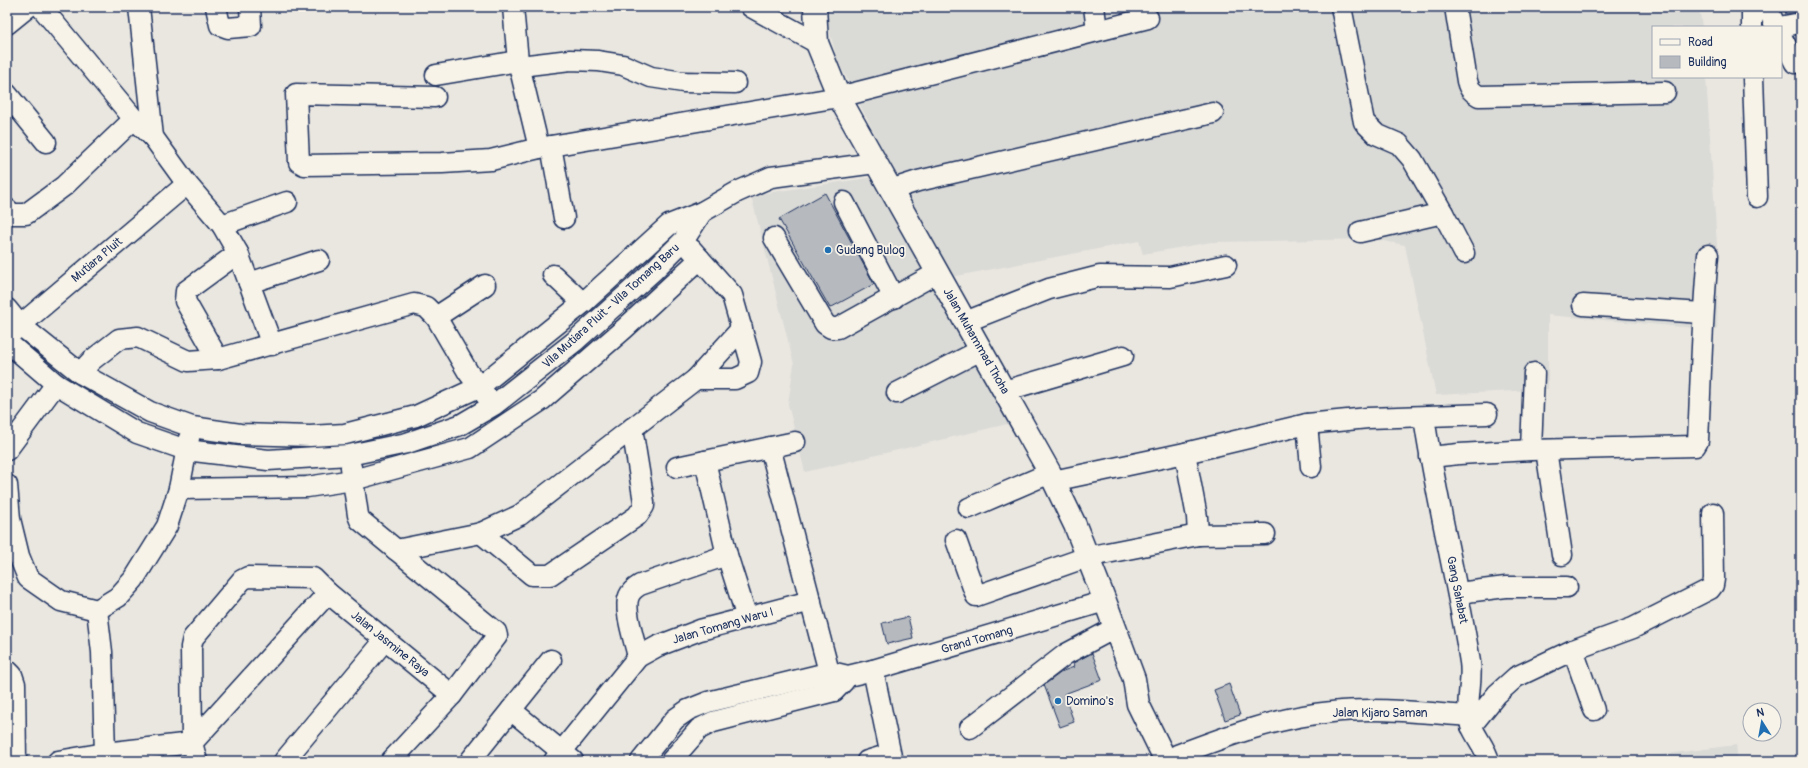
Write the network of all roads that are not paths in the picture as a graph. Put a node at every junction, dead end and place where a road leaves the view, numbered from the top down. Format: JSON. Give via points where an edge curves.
{"nodes":[{"id":1,"x":28,"y":7,"type":"edge"},
{"id":2,"x":41,"y":7,"type":"edge"},
{"id":3,"x":139,"y":7,"type":"edge"},
{"id":4,"x":216,"y":7,"type":"edge"},
{"id":5,"x":250,"y":7,"type":"edge"},
{"id":6,"x":513,"y":7,"type":"edge"},
{"id":7,"x":751,"y":7,"type":"edge"},
{"id":8,"x":816,"y":7,"type":"edge"},
{"id":9,"x":1094,"y":7,"type":"edge"},
{"id":10,"x":1341,"y":7,"type":"edge"},
{"id":11,"x":1455,"y":7,"type":"edge"},
{"id":12,"x":1752,"y":7,"type":"edge"},
{"id":13,"x":1767,"y":7,"type":"edge"},
{"id":14,"x":1148,"y":18,"type":"dead end"},
{"id":15,"x":1801,"y":23,"type":"edge"},
{"id":16,"x":7,"y":24,"type":"edge"},
{"id":17,"x":1752,"y":26,"type":"edge"},
{"id":18,"x":1776,"y":26,"type":"edge"},
{"id":19,"x":1782,"y":26,"type":"edge"},
{"id":20,"x":1097,"y":30,"type":"junction"},
{"id":21,"x":1782,"y":38,"type":"edge"},
{"id":22,"x":817,"y":43,"type":"junction"},
{"id":23,"x":519,"y":63,"type":"junction"},
{"id":24,"x":1792,"y":63,"type":"edge"},
{"id":25,"x":436,"y":76,"type":"dead end"},
{"id":26,"x":1753,"y":78,"type":"edge"},
{"id":27,"x":735,"y":82,"type":"dead end"},
{"id":28,"x":1665,"y":92,"type":"dead end"},
{"id":29,"x":7,"y":94,"type":"edge"},
{"id":30,"x":435,"y":97,"type":"dead end"},
{"id":31,"x":839,"y":97,"type":"junction"},
{"id":32,"x":1213,"y":113,"type":"dead end"},
{"id":33,"x":134,"y":119,"type":"junction"},
{"id":34,"x":152,"y":138,"type":"junction"},
{"id":35,"x":46,"y":142,"type":"dead end"},
{"id":36,"x":545,"y":147,"type":"junction"},
{"id":37,"x":874,"y":163,"type":"junction"},
{"id":38,"x":187,"y":184,"type":"junction"},
{"id":39,"x":890,"y":190,"type":"junction"},
{"id":40,"x":1758,"y":197,"type":"dead end"},
{"id":41,"x":287,"y":202,"type":"dead end"},
{"id":42,"x":844,"y":202,"type":"dead end"},
{"id":43,"x":7,"y":209,"type":"edge"},
{"id":44,"x":702,"y":212,"type":"junction"},
{"id":45,"x":1443,"y":212,"type":"junction"},
{"id":46,"x":564,"y":218,"type":"dead end"},
{"id":47,"x":222,"y":225,"type":"junction"},
{"id":48,"x":669,"y":225,"type":"junction"},
{"id":49,"x":1360,"y":232,"type":"dead end"},
{"id":50,"x":774,"y":238,"type":"dead end"},
{"id":51,"x":684,"y":240,"type":"junction"},
{"id":52,"x":238,"y":253,"type":"junction"},
{"id":53,"x":1464,"y":253,"type":"dead end"},
{"id":54,"x":1708,"y":255,"type":"dead end"},
{"id":55,"x":700,"y":259,"type":"junction"},
{"id":56,"x":319,"y":260,"type":"dead end"},
{"id":57,"x":1226,"y":265,"type":"dead end"},
{"id":58,"x":937,"y":273,"type":"junction"},
{"id":59,"x":553,"y":275,"type":"dead end"},
{"id":60,"x":249,"y":283,"type":"junction"},
{"id":61,"x":485,"y":285,"type":"dead end"},
{"id":62,"x":894,"y":298,"type":"junction"},
{"id":63,"x":584,"y":303,"type":"junction"},
{"id":64,"x":1583,"y":305,"type":"dead end"},
{"id":65,"x":7,"y":309,"type":"edge"},
{"id":66,"x":1702,"y":313,"type":"junction"},
{"id":67,"x":436,"y":317,"type":"junction"},
{"id":68,"x":965,"y":322,"type":"junction"},
{"id":69,"x":742,"y":328,"type":"junction"},
{"id":70,"x":13,"y":331,"type":"edge"},
{"id":71,"x":7,"y":342,"type":"edge"},
{"id":72,"x":574,"y":342,"type":"junction"},
{"id":73,"x":272,"y":345,"type":"junction"},
{"id":74,"x":981,"y":350,"type":"junction"},
{"id":75,"x":1123,"y":356,"type":"dead end"},
{"id":76,"x":218,"y":359,"type":"junction"},
{"id":77,"x":589,"y":360,"type":"junction"},
{"id":78,"x":80,"y":373,"type":"junction"},
{"id":79,"x":1534,"y":373,"type":"dead end"},
{"id":80,"x":696,"y":379,"type":"junction"},
{"id":81,"x":56,"y":384,"type":"junction"},
{"id":82,"x":479,"y":387,"type":"junction"},
{"id":83,"x":1004,"y":391,"type":"junction"},
{"id":84,"x":897,"y":393,"type":"dead end"},
{"id":85,"x":494,"y":405,"type":"junction"},
{"id":86,"x":1487,"y":414,"type":"dead end"},
{"id":87,"x":1424,"y":417,"type":"junction"},
{"id":88,"x":1307,"y":424,"type":"junction"},
{"id":89,"x":460,"y":425,"type":"junction"},
{"id":90,"x":192,"y":427,"type":"junction"},
{"id":91,"x":632,"y":428,"type":"junction"},
{"id":92,"x":345,"y":434,"type":"junction"},
{"id":93,"x":795,"y":442,"type":"dead end"},
{"id":94,"x":770,"y":447,"type":"junction"},
{"id":95,"x":470,"y":448,"type":"junction"},
{"id":96,"x":7,"y":450,"type":"edge"},
{"id":97,"x":186,"y":450,"type":"junction"},
{"id":98,"x":1538,"y":450,"type":"junction"},
{"id":99,"x":1185,"y":453,"type":"junction"},
{"id":100,"x":349,"y":455,"type":"junction"},
{"id":101,"x":1430,"y":457,"type":"junction"},
{"id":102,"x":705,"y":461,"type":"junction"},
{"id":103,"x":677,"y":467,"type":"dead end"},
{"id":104,"x":1311,"y":467,"type":"dead end"},
{"id":105,"x":1052,"y":477,"type":"junction"},
{"id":106,"x":353,"y":480,"type":"junction"},
{"id":107,"x":7,"y":484,"type":"edge"},
{"id":108,"x":179,"y":489,"type":"junction"},
{"id":109,"x":970,"y":508,"type":"dead end"},
{"id":110,"x":1713,"y":513,"type":"dead end"},
{"id":111,"x":481,"y":532,"type":"junction"},
{"id":112,"x":1265,"y":534,"type":"dead end"},
{"id":113,"x":1198,"y":535,"type":"junction"},
{"id":114,"x":956,"y":540,"type":"dead end"},
{"id":115,"x":396,"y":550,"type":"junction"},
{"id":116,"x":727,"y":555,"type":"junction"},
{"id":117,"x":1562,"y":555,"type":"dead end"},
{"id":118,"x":1087,"y":557,"type":"junction"},
{"id":119,"x":1567,"y":587,"type":"dead end"},
{"id":120,"x":328,"y":593,"type":"junction"},
{"id":121,"x":1458,"y":593,"type":"junction"},
{"id":122,"x":811,"y":600,"type":"junction"},
{"id":123,"x":1106,"y":601,"type":"junction"},
{"id":124,"x":97,"y":610,"type":"junction"},
{"id":125,"x":747,"y":618,"type":"junction"},
{"id":126,"x":1115,"y":628,"type":"junction"},
{"id":127,"x":385,"y":640,"type":"junction"},
{"id":128,"x":1573,"y":650,"type":"junction"},
{"id":129,"x":638,"y":657,"type":"junction"},
{"id":130,"x":551,"y":660,"type":"dead end"},
{"id":131,"x":7,"y":670,"type":"edge"},
{"id":132,"x":873,"y":670,"type":"junction"},
{"id":133,"x":838,"y":680,"type":"junction"},
{"id":134,"x":452,"y":695,"type":"junction"},
{"id":135,"x":511,"y":710,"type":"junction"},
{"id":136,"x":1594,"y":710,"type":"dead end"},
{"id":137,"x":1470,"y":721,"type":"junction"},
{"id":138,"x":970,"y":728,"type":"dead end"},
{"id":139,"x":194,"y":752,"type":"edge"},
{"id":140,"x":107,"y":757,"type":"edge"},
{"id":141,"x":891,"y":757,"type":"edge"},
{"id":142,"x":563,"y":758,"type":"edge"},
{"id":143,"x":1175,"y":759,"type":"edge"},
{"id":144,"x":16,"y":761,"type":"edge"},
{"id":145,"x":58,"y":761,"type":"edge"},
{"id":146,"x":284,"y":761,"type":"edge"},
{"id":147,"x":391,"y":761,"type":"edge"},
{"id":148,"x":470,"y":761,"type":"edge"},
{"id":149,"x":641,"y":761,"type":"edge"},
{"id":150,"x":671,"y":761,"type":"edge"},
{"id":151,"x":867,"y":761,"type":"edge"},
{"id":152,"x":1489,"y":761,"type":"edge"}],
"edges":[{"from":1,"to":16,"type":"street"},
{"from":2,"to":33,"type":"street"},
{"from":3,"to":34,"type":"street"},
{"from":4,"to":5,"type":"street","via":[[220,25],[228,28],[251,26]]},
{"from":6,"to":23,"type":"street"},
{"from":7,"to":22,"type":"street"},
{"from":8,"to":22,"type":"main road","name":"Jalan Muhammad Thoha"},
{"from":9,"to":20,"type":"street"},
{"from":10,"to":45,"type":"street","via":[[1364,122],[1376,134],[1399,144],[1412,159]]},
{"from":11,"to":28,"type":"street","via":[[1468,87],[1479,96]]},
{"from":12,"to":17,"type":"street"},
{"from":13,"to":18,"type":"street"},
{"from":14,"to":20,"type":"street"},
{"from":15,"to":19,"type":"street"},
{"from":20,"to":31,"type":"street"},
{"from":21,"to":24,"type":"street"},
{"from":22,"to":31,"type":"main road","name":"Jalan Muhammad Thoha"},
{"from":23,"to":25,"type":"street"},
{"from":23,"to":27,"type":"street","via":[[598,61],[623,65],[651,77],[683,82]]},
{"from":23,"to":36,"type":"street"},
{"from":26,"to":40,"type":"street"},
{"from":29,"to":35,"type":"street"},
{"from":30,"to":36,"type":"street","via":[[296,94],[299,162],[304,165],[442,163],[491,160]]},
{"from":31,"to":36,"type":"street"},
{"from":31,"to":37,"type":"main road","name":"Jalan Muhammad Thoha"},
{"from":32,"to":39,"type":"street","via":[[918,181]]},
{"from":33,"to":34,"type":"street"},
{"from":33,"to":43,"type":"street","via":[[64,186],[26,214],[12,214]]},
{"from":34,"to":38,"type":"street"},
{"from":36,"to":46,"type":"street"},
{"from":37,"to":39,"type":"main road","name":"Jalan Muhammad Thoha"},
{"from":37,"to":44,"type":"street","name":"Vila Mutiara Pluit - Vila Tomang Baru","via":[[771,177],[737,192]]},
{"from":38,"to":47,"type":"street"},
{"from":38,"to":70,"type":"street","name":"Mutiara Pluit"},
{"from":39,"to":58,"type":"main road","name":"Jalan Muhammad Thoha"},
{"from":41,"to":47,"type":"street"},
{"from":42,"to":62,"type":"street"},
{"from":44,"to":48,"type":"street","name":"Vila Mutiara Pluit - Vila Tomang Baru"},
{"from":44,"to":51,"type":"street","name":"Vila Mutiara Pluit - Vila Tomang Baru"},
{"from":45,"to":49,"type":"street"},
{"from":45,"to":53,"type":"street"},
{"from":47,"to":52,"type":"street"},
{"from":48,"to":51,"type":"street"},
{"from":48,"to":63,"type":"street","name":"Vila Mutiara Pluit - Vila Tomang Baru"},
{"from":50,"to":62,"type":"street","via":[[825,324],[831,328],[838,328]]},
{"from":51,"to":55,"type":"street"},
{"from":51,"to":72,"type":"street","name":"Vila Mutiara Pluit - Vila Tomang Baru"},
{"from":52,"to":60,"type":"street"},
{"from":52,"to":76,"type":"street","via":[[186,291],[185,301]]},
{"from":54,"to":66,"type":"street"},
{"from":55,"to":69,"type":"street","via":[[732,295]]},
{"from":55,"to":77,"type":"street"},
{"from":56,"to":60,"type":"street"},
{"from":57,"to":68,"type":"street","via":[[1170,277],[1100,276],[1049,289]]},
{"from":58,"to":62,"type":"street"},
{"from":58,"to":68,"type":"main road","name":"Jalan Muhammad Thoha"},
{"from":59,"to":63,"type":"street"},
{"from":60,"to":73,"type":"street"},
{"from":61,"to":67,"type":"street"},
{"from":63,"to":82,"type":"street","name":"Vila Mutiara Pluit - Vila Tomang Baru"},
{"from":64,"to":66,"type":"street"},
{"from":65,"to":70,"type":"street","name":"Vila Mutiara Pluit - Vila Tomang Baru"},
{"from":66,"to":98,"type":"street","via":[[1698,440],[1695,446]]},
{"from":67,"to":73,"type":"street","via":[[426,307],[414,304]]},
{"from":67,"to":82,"type":"street"},
{"from":68,"to":74,"type":"main road","name":"Jalan Muhammad Thoha"},
{"from":69,"to":80,"type":"street"},
{"from":69,"to":80,"type":"street","via":[[751,362],[748,373],[735,379]]},
{"from":70,"to":78,"type":"street","name":"Vila Mutiara Pluit - Vila Tomang Baru"},
{"from":71,"to":81,"type":"street","name":"Vila Mutiara Pluit - Vila Tomang Baru"},
{"from":72,"to":77,"type":"street"},
{"from":72,"to":85,"type":"street","name":"Vila Mutiara Pluit - Vila Tomang Baru"},
{"from":73,"to":76,"type":"street"},
{"from":74,"to":83,"type":"main road","name":"Jalan Muhammad Thoha"},
{"from":74,"to":84,"type":"street"},
{"from":75,"to":83,"type":"street"},
{"from":76,"to":78,"type":"street","via":[[188,361],[138,337],[119,339]]},
{"from":77,"to":95,"type":"street","via":[[542,400]]},
{"from":78,"to":90,"type":"street","name":"Vila Mutiara Pluit - Vila Tomang Baru","via":[[150,412]]},
{"from":79,"to":98,"type":"street"},
{"from":80,"to":91,"type":"street"},
{"from":81,"to":96,"type":"street"},
{"from":81,"to":97,"type":"street","name":"Vila Mutiara Pluit - Vila Tomang Baru","via":[[137,432]]},
{"from":82,"to":85,"type":"street"},
{"from":82,"to":92,"type":"street","name":"Vila Mutiara Pluit - Vila Tomang Baru","via":[[416,416]]},
{"from":83,"to":105,"type":"main road","name":"Jalan Muhammad Thoha"},
{"from":85,"to":89,"type":"street","name":"Vila Mutiara Pluit - Vila Tomang Baru"},
{"from":86,"to":87,"type":"street"},
{"from":87,"to":88,"type":"street","via":[[1368,418]]},
{"from":87,"to":101,"type":"street","name":"Gang Sahabat"},
{"from":88,"to":99,"type":"street"},
{"from":88,"to":104,"type":"street"},
{"from":89,"to":95,"type":"street"},
{"from":89,"to":100,"type":"street","name":"Vila Mutiara Pluit - Vila Tomang Baru","via":[[407,443]]},
{"from":90,"to":92,"type":"street","name":"Vila Mutiara Pluit - Vila Tomang Baru","via":[[240,434]]},
{"from":90,"to":97,"type":"street"},
{"from":91,"to":111,"type":"street","via":[[520,515]]},
{"from":91,"to":111,"type":"street","via":[[644,502],[637,516],[550,575],[532,575]]},
{"from":92,"to":100,"type":"street"},
{"from":93,"to":94,"type":"street"},
{"from":94,"to":102,"type":"street"},
{"from":94,"to":122,"type":"street"},
{"from":95,"to":106,"type":"street"},
{"from":97,"to":100,"type":"street","name":"Vila Mutiara Pluit - Vila Tomang Baru","via":[[268,460]]},
{"from":97,"to":108,"type":"street"},
{"from":98,"to":101,"type":"street"},
{"from":98,"to":117,"type":"street"},
{"from":99,"to":105,"type":"street"},
{"from":99,"to":113,"type":"street"},
{"from":100,"to":106,"type":"street"},
{"from":101,"to":121,"type":"street","name":"Gang Sahabat"},
{"from":102,"to":103,"type":"street"},
{"from":102,"to":116,"type":"street"},
{"from":105,"to":109,"type":"street"},
{"from":105,"to":118,"type":"main road","name":"Jalan Muhammad Thoha"},
{"from":106,"to":108,"type":"street","via":[[307,487]]},
{"from":106,"to":115,"type":"street","via":[[360,520]]},
{"from":107,"to":124,"type":"street","via":[[10,519],[19,556],[28,578],[61,601]]},
{"from":108,"to":124,"type":"street","via":[[167,526],[138,573],[118,597]]},
{"from":110,"to":128,"type":"street","via":[[1714,579],[1710,589],[1633,628]]},
{"from":111,"to":115,"type":"street"},
{"from":112,"to":113,"type":"street"},
{"from":113,"to":118,"type":"street"},
{"from":114,"to":118,"type":"street","via":[[976,596]]},
{"from":115,"to":134,"type":"street","via":[[496,632],[497,636]]},
{"from":116,"to":125,"type":"street"},
{"from":116,"to":129,"type":"street","via":[[640,585],[629,594],[627,607]]},
{"from":118,"to":123,"type":"main road","name":"Jalan Muhammad Thoha"},
{"from":119,"to":121,"type":"street","via":[[1506,587]]},
{"from":120,"to":127,"type":"street","name":"Jalan Jasmine Raya"},
{"from":120,"to":139,"type":"street"},
{"from":120,"to":139,"type":"street","name":"Jalan Jasmine Raya","via":[[314,578],[254,576],[242,580],[193,638],[191,647]]},
{"from":121,"to":137,"type":"street","name":"Gang Sahabat","via":[[1471,664]]},
{"from":122,"to":125,"type":"street","name":"Jalan Tomang Waru I"},
{"from":122,"to":133,"type":"street"},
{"from":123,"to":126,"type":"main road","name":"Jalan Muhammad Thoha"},
{"from":123,"to":132,"type":"street","name":"Grand Tomang"},
{"from":124,"to":140,"type":"street","via":[[102,652]]},
{"from":125,"to":129,"type":"street","name":"Jalan Tomang Waru I","via":[[700,630],[658,646]]},
{"from":126,"to":138,"type":"street","via":[[1066,654]]},
{"from":126,"to":143,"type":"main road","name":"Jalan Muhammad Thoha","via":[[1134,679],[1147,692]]},
{"from":127,"to":134,"type":"street","name":"Jalan Jasmine Raya"},
{"from":127,"to":146,"type":"street"},
{"from":128,"to":136,"type":"street"},
{"from":128,"to":137,"type":"street","via":[[1516,677]]},
{"from":129,"to":142,"type":"street","name":"Jalan Tomang Waru I"},
{"from":130,"to":135,"type":"street"},
{"from":131,"to":144,"type":"street","via":[[15,684]]},
{"from":132,"to":133,"type":"street","name":"Grand Tomang"},
{"from":132,"to":141,"type":"street"},
{"from":133,"to":149,"type":"street","name":"Grand Tomang","via":[[708,702],[688,710],[675,719]]},
{"from":133,"to":150,"type":"street","name":"Grand Tomang","via":[[713,722],[699,729]]},
{"from":134,"to":147,"type":"street"},
{"from":135,"to":142,"type":"street"},
{"from":135,"to":148,"type":"street"},
{"from":137,"to":143,"type":"street","name":"Jalan Kijaro Saman","via":[[1398,711],[1332,712],[1264,724]]},
{"from":137,"to":152,"type":"street"},
{"from":139,"to":140,"type":"street"},
{"from":140,"to":145,"type":"street"},
{"from":141,"to":151,"type":"street"}]}
